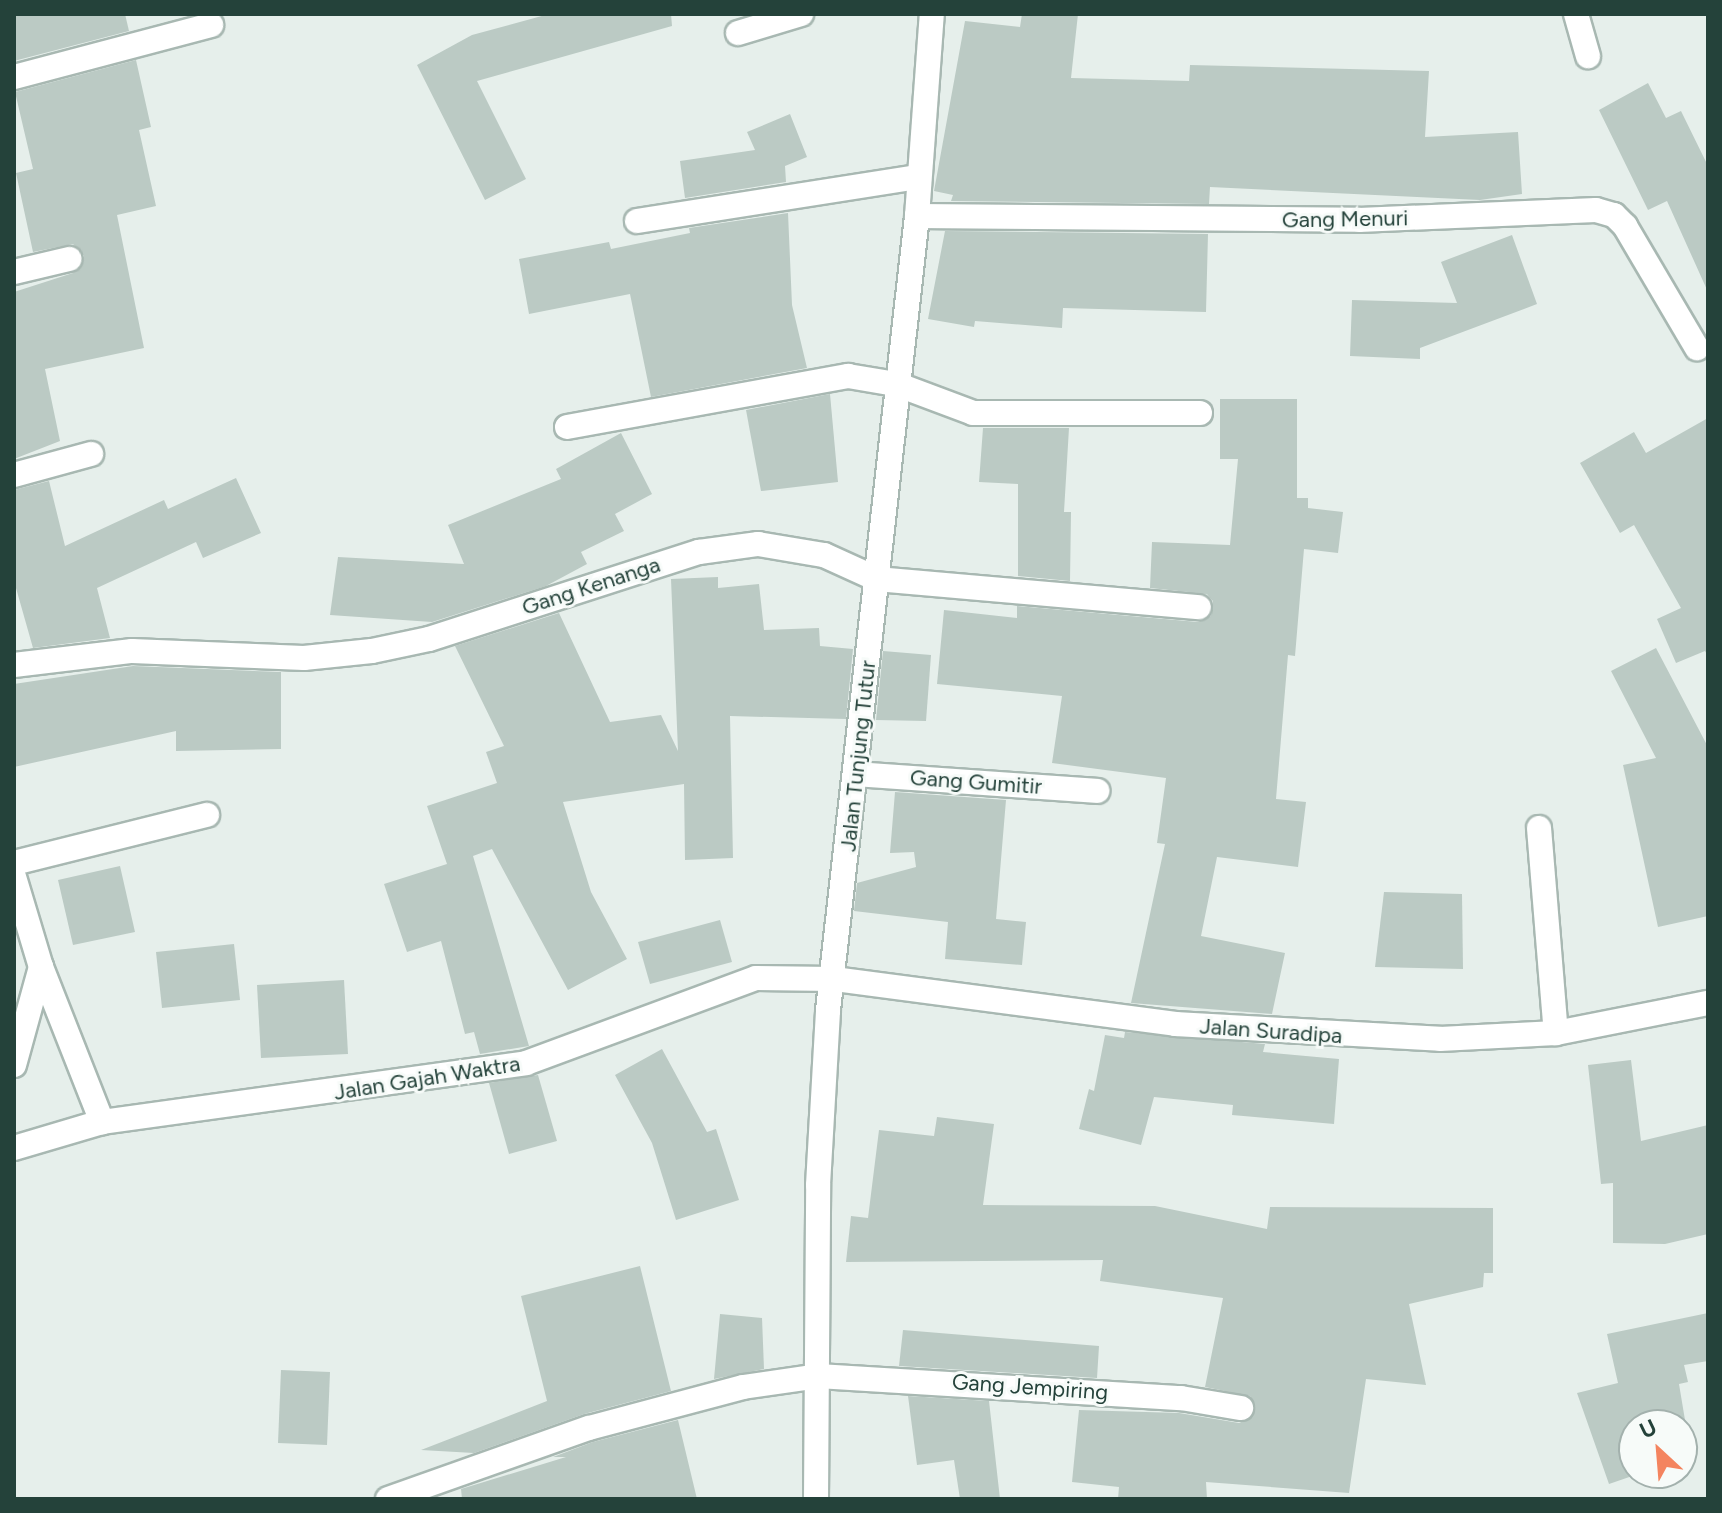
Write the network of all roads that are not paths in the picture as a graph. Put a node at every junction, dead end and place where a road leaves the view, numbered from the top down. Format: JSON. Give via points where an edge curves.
{"nodes":[{"id":1,"x":801,"y":14,"type":"edge"},
{"id":2,"x":932,"y":14,"type":"edge"},
{"id":3,"x":1576,"y":14,"type":"edge"},
{"id":4,"x":211,"y":25,"type":"dead end"},
{"id":5,"x":738,"y":33,"type":"dead end"},
{"id":6,"x":1588,"y":56,"type":"dead end"},
{"id":7,"x":14,"y":77,"type":"edge"},
{"id":8,"x":918,"y":177,"type":"junction"},
{"id":9,"x":917,"y":216,"type":"junction"},
{"id":10,"x":637,"y":221,"type":"dead end"},
{"id":11,"x":69,"y":259,"type":"dead end"},
{"id":12,"x":14,"y":272,"type":"edge"},
{"id":13,"x":1697,"y":348,"type":"dead end"},
{"id":14,"x":896,"y":384,"type":"junction"},
{"id":15,"x":1200,"y":413,"type":"dead end"},
{"id":16,"x":567,"y":427,"type":"dead end"},
{"id":17,"x":91,"y":454,"type":"dead end"},
{"id":18,"x":14,"y":475,"type":"edge"},
{"id":19,"x":877,"y":579,"type":"junction"},
{"id":20,"x":1199,"y":607,"type":"dead end"},
{"id":21,"x":14,"y":665,"type":"edge"},
{"id":22,"x":856,"y":774,"type":"junction"},
{"id":23,"x":1097,"y":791,"type":"dead end"},
{"id":24,"x":207,"y":815,"type":"dead end"},
{"id":25,"x":1539,"y":828,"type":"dead end"},
{"id":26,"x":14,"y":863,"type":"edge"},
{"id":27,"x":14,"y":877,"type":"edge"},
{"id":28,"x":41,"y":967,"type":"junction"},
{"id":29,"x":834,"y":979,"type":"junction"},
{"id":30,"x":1708,"y":1003,"type":"edge"},
{"id":31,"x":1556,"y":1033,"type":"junction"},
{"id":32,"x":14,"y":1065,"type":"edge"},
{"id":33,"x":102,"y":1122,"type":"junction"},
{"id":34,"x":14,"y":1148,"type":"edge"},
{"id":35,"x":818,"y":1376,"type":"junction"},
{"id":36,"x":1241,"y":1408,"type":"dead end"},
{"id":37,"x":388,"y":1499,"type":"edge"},
{"id":38,"x":816,"y":1499,"type":"edge"}],
"edges":[{"from":1,"to":5,"type":"street"},
{"from":2,"to":8,"type":"street","name":"Jalan Tunjung Tutur"},
{"from":3,"to":6,"type":"street"},
{"from":4,"to":7,"type":"street"},
{"from":8,"to":9,"type":"street","name":"Jalan Tunjung Tutur"},
{"from":8,"to":10,"type":"street"},
{"from":9,"to":13,"type":"street","name":"Gang Menuri","via":[[1359,220],[1596,210],[1614,215],[1625,226]]},
{"from":9,"to":14,"type":"street","name":"Jalan Tunjung Tutur"},
{"from":11,"to":12,"type":"street"},
{"from":14,"to":15,"type":"street","via":[[973,413]]},
{"from":14,"to":16,"type":"street","via":[[848,376]]},
{"from":14,"to":19,"type":"street","name":"Jalan Tunjung Tutur"},
{"from":17,"to":18,"type":"street"},
{"from":19,"to":20,"type":"street","name":"Gang Kenanga"},
{"from":19,"to":21,"type":"street","name":"Gang Kenanga","via":[[824,555],[758,544],[699,552],[429,639],[304,658],[132,651]]},
{"from":19,"to":22,"type":"street","name":"Jalan Tunjung Tutur"},
{"from":22,"to":23,"type":"street","name":"Gang Gumitir"},
{"from":22,"to":29,"type":"street","name":"Jalan Tunjung Tutur"},
{"from":24,"to":26,"type":"street"},
{"from":25,"to":31,"type":"street"},
{"from":27,"to":28,"type":"street"},
{"from":28,"to":32,"type":"street"},
{"from":28,"to":33,"type":"street"},
{"from":29,"to":31,"type":"street","name":"Jalan Suradipa","via":[[1175,1024],[1440,1039]]},
{"from":29,"to":33,"type":"street","name":"Jalan Gajah Waktra","via":[[756,978],[526,1063]]},
{"from":29,"to":35,"type":"street","name":"Jalan Tunjung Tutur","via":[[818,1185]]},
{"from":30,"to":31,"type":"street","name":"Jalan Suradipa"},
{"from":33,"to":34,"type":"street","name":"Jalan Gajah Waktra"},
{"from":35,"to":36,"type":"street","name":"Gang Jempiring","via":[[1166,1397]]},
{"from":35,"to":37,"type":"street","name":"Gang Jempiring","via":[[743,1387],[589,1428]]},
{"from":35,"to":38,"type":"street","name":"Jalan Tunjung Tutur"}]}
